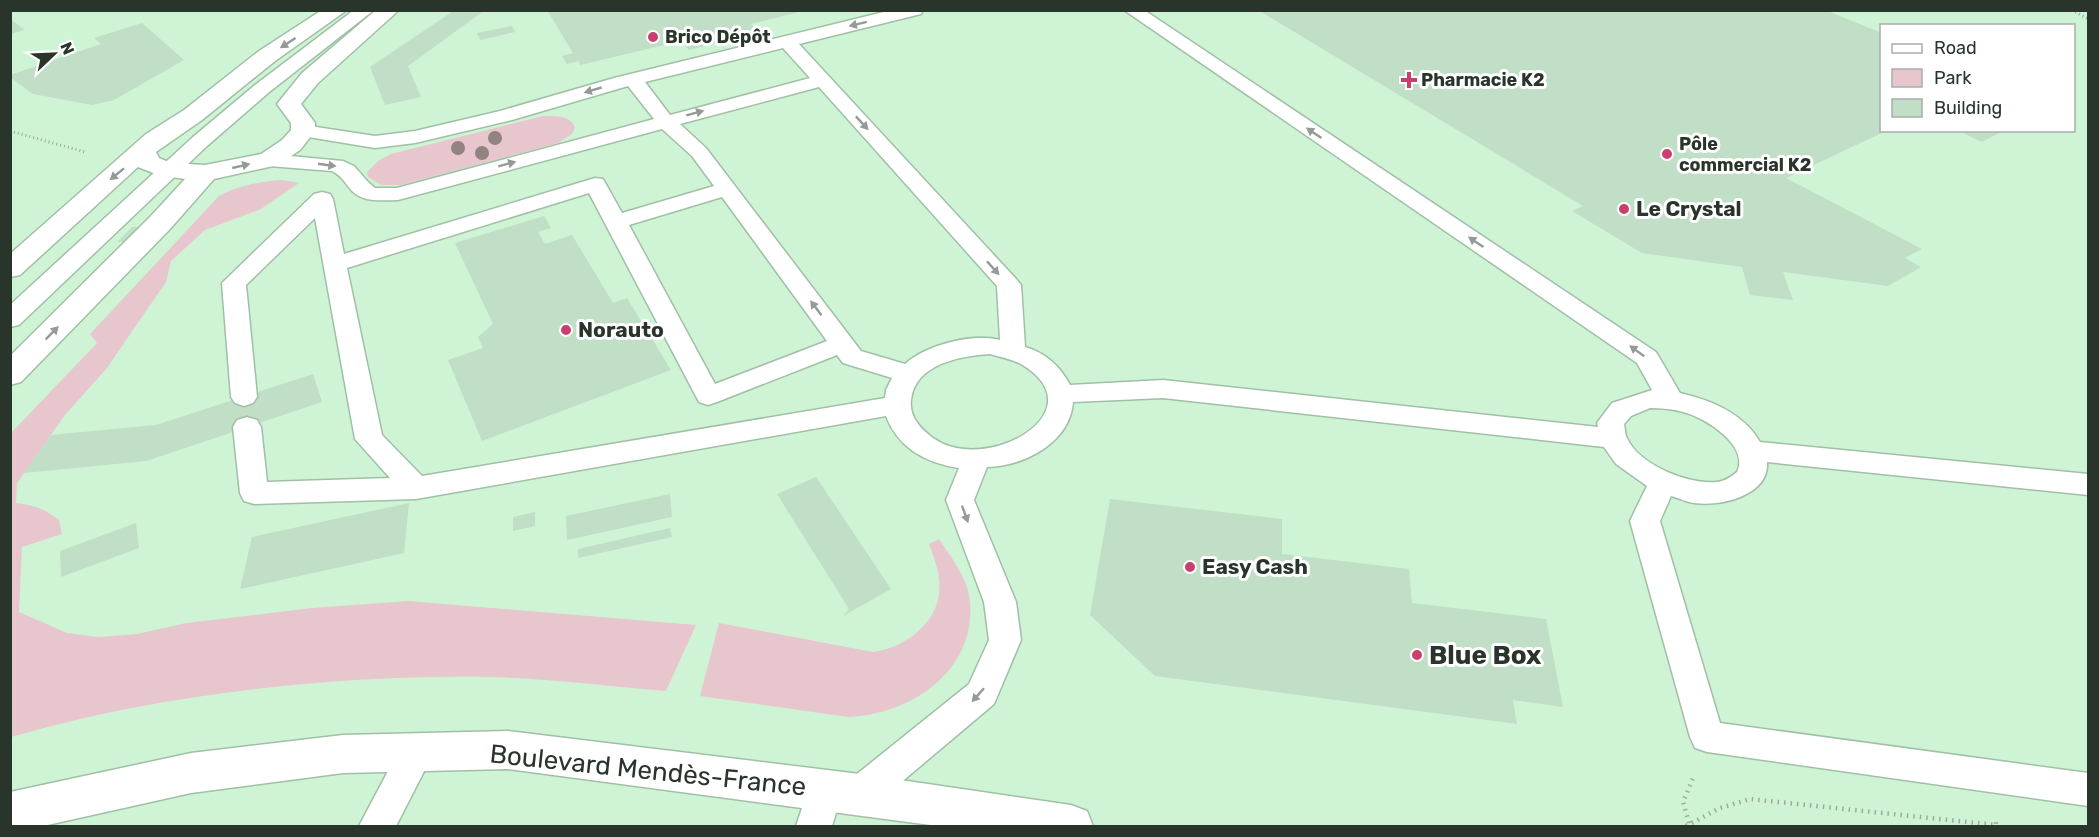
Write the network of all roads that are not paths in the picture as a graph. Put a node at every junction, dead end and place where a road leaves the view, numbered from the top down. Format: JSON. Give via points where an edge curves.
{"nodes":[{"id":1,"x":337,"y":10,"type":"edge"},
{"id":2,"x":366,"y":10,"type":"edge"},
{"id":3,"x":389,"y":10,"type":"edge"},
{"id":4,"x":915,"y":10,"type":"edge"},
{"id":5,"x":1132,"y":10,"type":"edge"},
{"id":6,"x":787,"y":42,"type":"junction"},
{"id":7,"x":633,"y":79,"type":"junction"},
{"id":8,"x":823,"y":80,"type":"junction"},
{"id":9,"x":665,"y":121,"type":"junction"},
{"id":10,"x":303,"y":131,"type":"junction"},
{"id":11,"x":143,"y":150,"type":"junction"},
{"id":12,"x":269,"y":160,"type":"junction"},
{"id":13,"x":167,"y":170,"type":"junction"},
{"id":14,"x":205,"y":173,"type":"junction"},
{"id":15,"x":727,"y":189,"type":"junction"},
{"id":16,"x":616,"y":222,"type":"junction"},
{"id":17,"x":335,"y":264,"type":"junction"},
{"id":18,"x":10,"y":269,"type":"edge"},
{"id":19,"x":10,"y":319,"type":"edge"},
{"id":20,"x":842,"y":344,"type":"junction"},
{"id":21,"x":1013,"y":350,"type":"junction"},
{"id":22,"x":910,"y":374,"type":"junction"},
{"id":23,"x":10,"y":375,"type":"edge"},
{"id":24,"x":1062,"y":394,"type":"junction"},
{"id":25,"x":244,"y":396,"type":"dead end"},
{"id":26,"x":1670,"y":399,"type":"junction"},
{"id":27,"x":897,"y":405,"type":"junction"},
{"id":28,"x":247,"y":427,"type":"dead end"},
{"id":29,"x":1613,"y":439,"type":"junction"},
{"id":30,"x":1752,"y":451,"type":"junction"},
{"id":31,"x":976,"y":459,"type":"junction"},
{"id":32,"x":1663,"y":483,"type":"junction"},
{"id":33,"x":2088,"y":484,"type":"edge"},
{"id":34,"x":416,"y":488,"type":"junction"},
{"id":35,"x":416,"y":752,"type":"junction"},
{"id":36,"x":2088,"y":790,"type":"edge"},
{"id":37,"x":833,"y":804,"type":"edge"},
{"id":38,"x":10,"y":813,"type":"edge"},
{"id":39,"x":377,"y":826,"type":"edge"},
{"id":40,"x":1071,"y":826,"type":"edge"}],
"edges":[{"from":1,"to":11,"type":"main road","one_way":true,"via":[[267,56]]},
{"from":2,"to":13,"type":"lane","via":[[260,91]]},
{"from":3,"to":10,"type":"main road","via":[[310,78],[289,104],[303,123]]},
{"from":4,"to":6,"type":"lane","one_way":true},
{"from":26,"to":5,"type":"lane","one_way":true,"via":[[1647,358]]},
{"from":6,"to":7,"type":"lane"},
{"from":6,"to":8,"type":"lane"},
{"from":7,"to":9,"type":"lane"},
{"from":7,"to":10,"type":"lane","one_way":true,"via":[[415,137],[375,142]]},
{"from":9,"to":8,"type":"lane","one_way":true},
{"from":8,"to":21,"type":"lane","one_way":true,"via":[[1009,285]]},
{"from":12,"to":9,"type":"lane","one_way":true,"via":[[336,165],[370,194],[398,194]]},
{"from":9,"to":15,"type":"lane","via":[[699,152]]},
{"from":10,"to":12,"type":"main road"},
{"from":11,"to":13,"type":"main road","via":[[148,163]]},
{"from":11,"to":18,"type":"main road","one_way":true},
{"from":14,"to":12,"type":"main road","one_way":true},
{"from":13,"to":14,"type":"main road"},
{"from":13,"to":19,"type":"lane"},
{"from":23,"to":14,"type":"main road","one_way":true},
{"from":15,"to":16,"type":"lane"},
{"from":20,"to":15,"type":"lane","one_way":true},
{"from":16,"to":17,"type":"lane","via":[[595,184]]},
{"from":16,"to":20,"type":"lane","via":[[708,396]]},
{"from":17,"to":25,"type":"lane","via":[[322,199],[234,283]]},
{"from":17,"to":34,"type":"lane","via":[[369,440]]},
{"from":20,"to":22,"type":"lane","via":[[852,357]]},
{"from":21,"to":22,"type":"lane","via":[[991,346],[957,350],[926,361]]},
{"from":21,"to":24,"type":"lane","via":[[1046,367]]},
{"from":22,"to":27,"type":"lane"},
{"from":24,"to":29,"type":"lane","via":[[1163,389]]},
{"from":24,"to":31,"type":"lane","via":[[1060,413],[1049,431],[1036,441],[1004,456]]},
{"from":26,"to":29,"type":"lane","via":[[1630,402],[1617,411],[1611,424]]},
{"from":26,"to":30,"type":"lane","via":[[1711,412],[1729,423]]},
{"from":27,"to":31,"type":"lane","via":[[900,421],[928,449]]},
{"from":27,"to":34,"type":"lane"},
{"from":28,"to":34,"type":"lane","via":[[254,493]]},
{"from":29,"to":32,"type":"lane","via":[[1631,463]]},
{"from":30,"to":32,"type":"lane","via":[[1755,466],[1748,480],[1734,490],[1713,494]]},
{"from":30,"to":33,"type":"lane"},
{"from":31,"to":37,"type":"lane","one_way":true,"via":[[960,500],[1000,602],[1005,640],[982,694]]},
{"from":32,"to":36,"type":"lane","via":[[1645,521],[1707,738]]},
{"from":35,"to":37,"type":"main road","name":"Boulevard Mendès-France","via":[[508,750]]},
{"from":35,"to":38,"type":"main road","name":"Boulevard Mendès-France","via":[[343,754],[191,773]]},
{"from":35,"to":39,"type":"lane"},
{"from":37,"to":40,"type":"main road","name":"Boulevard Mendès-France"}]}
